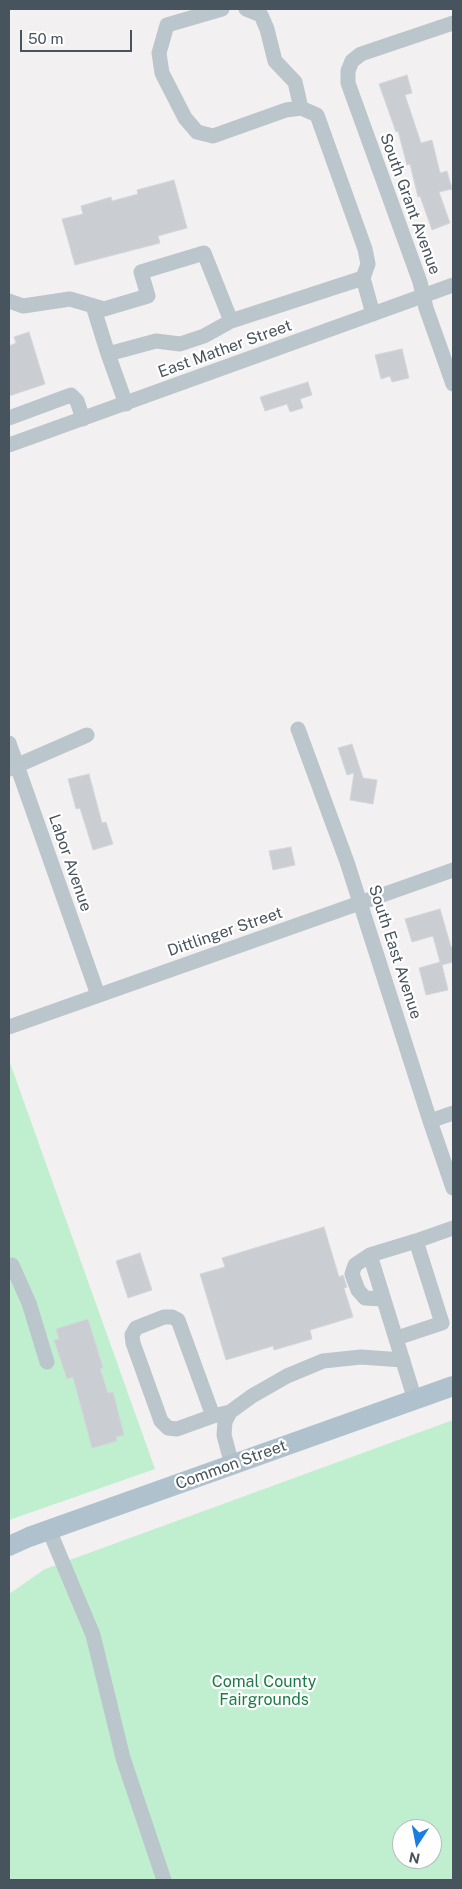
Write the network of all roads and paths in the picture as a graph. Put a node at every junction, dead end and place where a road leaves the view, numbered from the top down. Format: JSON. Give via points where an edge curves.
{"nodes":[{"id":1,"x":222,"y":9,"type":"edge"},
{"id":2,"x":246,"y":9,"type":"edge"},
{"id":3,"x":453,"y":23,"type":"edge"},
{"id":4,"x":301,"y":108,"type":"junction"},
{"id":5,"x":363,"y":278,"type":"junction"},
{"id":6,"x":453,"y":285,"type":"edge"},
{"id":7,"x":423,"y":296,"type":"junction"},
{"id":8,"x":9,"y":301,"type":"edge"},
{"id":9,"x":93,"y":306,"type":"junction"},
{"id":10,"x":374,"y":314,"type":"junction"},
{"id":11,"x":231,"y":321,"type":"junction"},
{"id":12,"x":108,"y":354,"type":"junction"},
{"id":13,"x":453,"y":384,"type":"edge"},
{"id":14,"x":126,"y":404,"type":"junction"},
{"id":15,"x":9,"y":418,"type":"edge"},
{"id":16,"x":83,"y":419,"type":"junction"},
{"id":17,"x":9,"y":445,"type":"edge"},
{"id":18,"x":298,"y":729,"type":"dead end"},
{"id":19,"x":87,"y":735,"type":"dead end"},
{"id":20,"x":9,"y":743,"type":"edge"},
{"id":21,"x":13,"y":767,"type":"edge"},
{"id":22,"x":453,"y":870,"type":"edge"},
{"id":23,"x":361,"y":903,"type":"junction"},
{"id":24,"x":98,"y":995,"type":"junction"},
{"id":25,"x":9,"y":1028,"type":"edge"},
{"id":26,"x":453,"y":1113,"type":"edge"},
{"id":27,"x":430,"y":1121,"type":"junction"},
{"id":28,"x":453,"y":1188,"type":"edge"},
{"id":29,"x":453,"y":1228,"type":"edge"},
{"id":30,"x":416,"y":1241,"type":"junction"},
{"id":31,"x":370,"y":1255,"type":"junction"},
{"id":32,"x":10,"y":1262,"type":"edge"},
{"id":33,"x":383,"y":1299,"type":"junction"},
{"id":34,"x":397,"y":1338,"type":"junction"},
{"id":35,"x":403,"y":1360,"type":"junction"},
{"id":36,"x":47,"y":1362,"type":"dead end"},
{"id":37,"x":453,"y":1386,"type":"edge"},
{"id":38,"x":415,"y":1400,"type":"junction"},
{"id":39,"x":230,"y":1412,"type":"junction"},
{"id":40,"x":213,"y":1416,"type":"junction"},
{"id":41,"x":232,"y":1465,"type":"junction"},
{"id":42,"x":49,"y":1530,"type":"junction"},
{"id":43,"x":9,"y":1546,"type":"edge"},
{"id":44,"x":164,"y":1880,"type":"edge"}],
"edges":[{"from":1,"to":4,"type":"street","via":[[168,25],[159,53],[162,74],[185,118],[197,132],[213,136],[286,110]]},
{"from":2,"to":4,"type":"street","via":[[261,15],[275,61],[295,82]]},
{"from":3,"to":7,"type":"street","name":"South Grant Avenue","via":[[360,54],[348,70],[348,82]]},
{"from":4,"to":5,"type":"street","via":[[317,116],[365,249],[368,264]]},
{"from":5,"to":10,"type":"street"},
{"from":5,"to":11,"type":"street"},
{"from":6,"to":7,"type":"street","name":"East Mather Street"},
{"from":7,"to":10,"type":"street","name":"East Mather Street"},
{"from":7,"to":13,"type":"street","name":"South Grant Avenue"},
{"from":8,"to":9,"type":"street","via":[[23,306],[70,299]]},
{"from":9,"to":11,"type":"street","via":[[104,309],[148,296],[141,272],[204,253]]},
{"from":9,"to":12,"type":"street"},
{"from":10,"to":14,"type":"street","name":"East Mather Street"},
{"from":11,"to":12,"type":"street","via":[[204,336],[180,344],[156,340]]},
{"from":12,"to":14,"type":"street"},
{"from":14,"to":16,"type":"street","name":"East Mather Street"},
{"from":15,"to":16,"type":"street","via":[[71,395],[77,401]]},
{"from":16,"to":17,"type":"street","name":"East Mather Street"},
{"from":18,"to":23,"type":"street","name":"South East Avenue"},
{"from":19,"to":21,"type":"street"},
{"from":20,"to":21,"type":"street","name":"Labor Avenue"},
{"from":21,"to":24,"type":"street","name":"Labor Avenue"},
{"from":22,"to":23,"type":"street","name":"Dittlinger Street"},
{"from":23,"to":24,"type":"street","name":"Dittlinger Street"},
{"from":23,"to":27,"type":"street","name":"South East Avenue"},
{"from":24,"to":25,"type":"street","name":"Dittlinger Street"},
{"from":26,"to":27,"type":"street"},
{"from":27,"to":28,"type":"street","name":"South East Avenue"},
{"from":29,"to":30,"type":"street"},
{"from":30,"to":31,"type":"street"},
{"from":30,"to":34,"type":"street","via":[[442,1323]]},
{"from":31,"to":33,"type":"street"},
{"from":31,"to":33,"type":"street","via":[[355,1265],[352,1274],[364,1298]]},
{"from":32,"to":36,"type":"street","via":[[29,1303]]},
{"from":33,"to":34,"type":"street"},
{"from":34,"to":35,"type":"street"},
{"from":35,"to":38,"type":"street"},
{"from":35,"to":39,"type":"street","via":[[361,1357],[322,1361],[286,1376]]},
{"from":37,"to":38,"type":"main road","name":"Common Street"},
{"from":38,"to":41,"type":"main road","name":"Common Street"},
{"from":39,"to":40,"type":"street"},
{"from":39,"to":41,"type":"street","via":[[224,1435]]},
{"from":40,"to":40,"type":"street","via":[[177,1429],[168,1428],[161,1421],[133,1342],[136,1328],[164,1317],[178,1320]]},
{"from":41,"to":42,"type":"main road","name":"Common Street"},
{"from":42,"to":43,"type":"main road","name":"Common Street"},
{"from":42,"to":44,"type":"street","via":[[94,1635],[123,1758]]}]}
